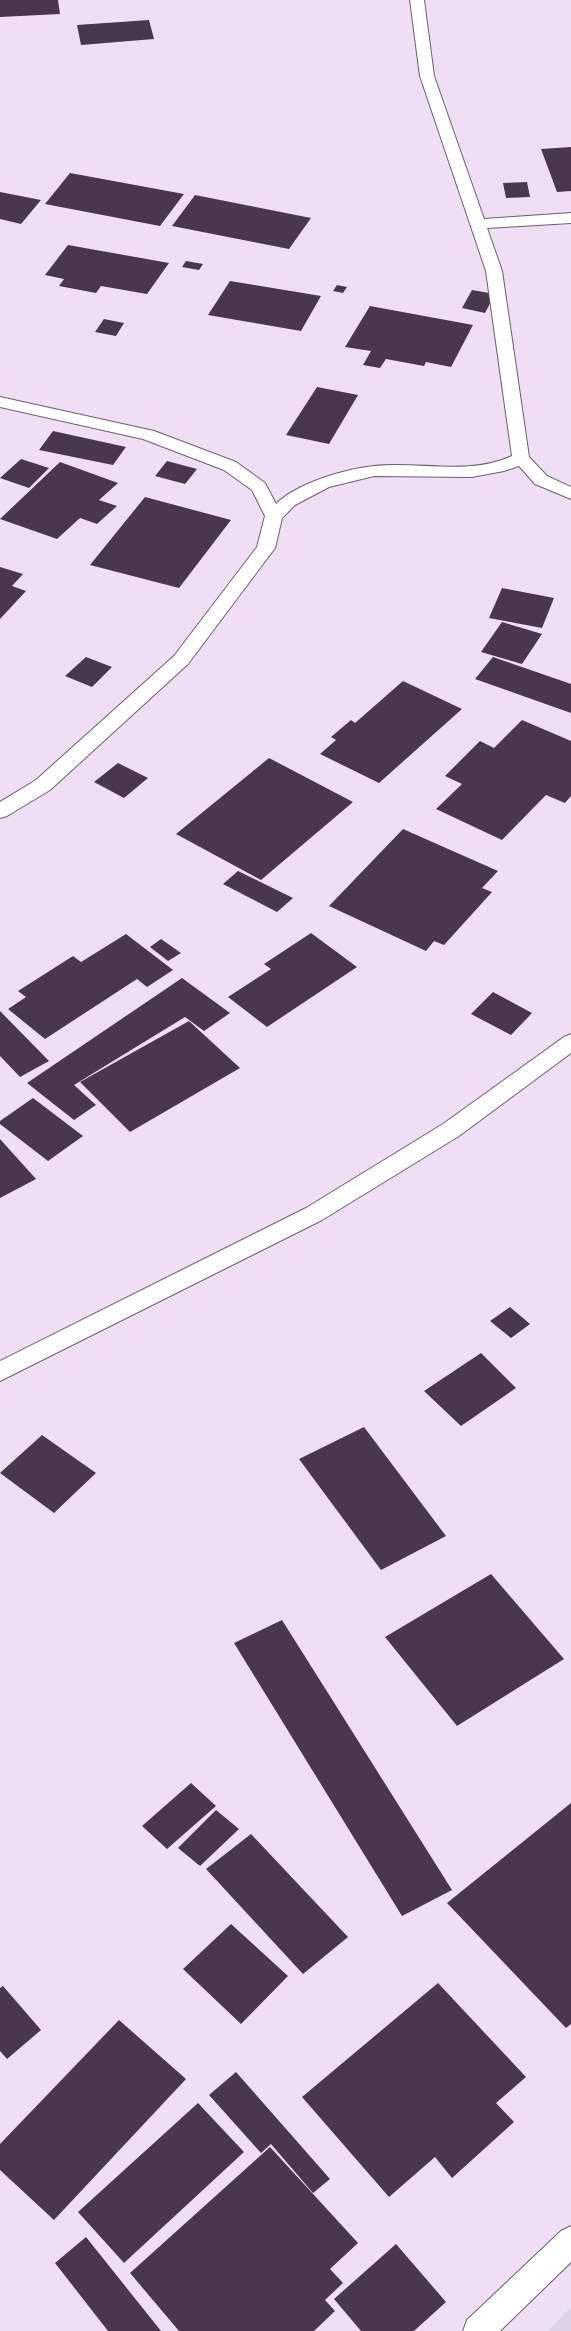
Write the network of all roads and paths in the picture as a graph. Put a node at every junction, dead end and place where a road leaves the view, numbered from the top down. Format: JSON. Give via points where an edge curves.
{"nodes":[{"id":1,"x":417,"y":0,"type":"edge"},
{"id":2,"x":571,"y":218,"type":"edge"},
{"id":3,"x":478,"y":224,"type":"junction"},
{"id":4,"x":0,"y":402,"type":"edge"},
{"id":5,"x":521,"y":458,"type":"junction"},
{"id":6,"x":571,"y":494,"type":"edge"},
{"id":7,"x":274,"y":516,"type":"junction"},
{"id":8,"x":0,"y":811,"type":"edge"},
{"id":9,"x":571,"y":1042,"type":"edge"},
{"id":10,"x":0,"y":1372,"type":"edge"},
{"id":11,"x":571,"y":2241,"type":"edge"},
{"id":12,"x":478,"y":2331,"type":"edge"}],
"edges":[{"from":1,"to":3,"type":"street","via":[[427,76]]},
{"from":2,"to":3,"type":"street"},
{"from":3,"to":5,"type":"street","via":[[494,271]]},
{"from":4,"to":7,"type":"street","via":[[148,435],[230,466],[259,487]]},
{"from":5,"to":6,"type":"street","via":[[541,480]]},
{"from":5,"to":7,"type":"street","via":[[504,466],[472,472],[374,471],[323,483],[289,501]]},
{"from":7,"to":8,"type":"street","via":[[266,548],[181,660],[43,785]]},
{"from":9,"to":10,"type":"street","via":[[451,1130],[314,1214]]},
{"from":11,"to":12,"type":"street"}]}
